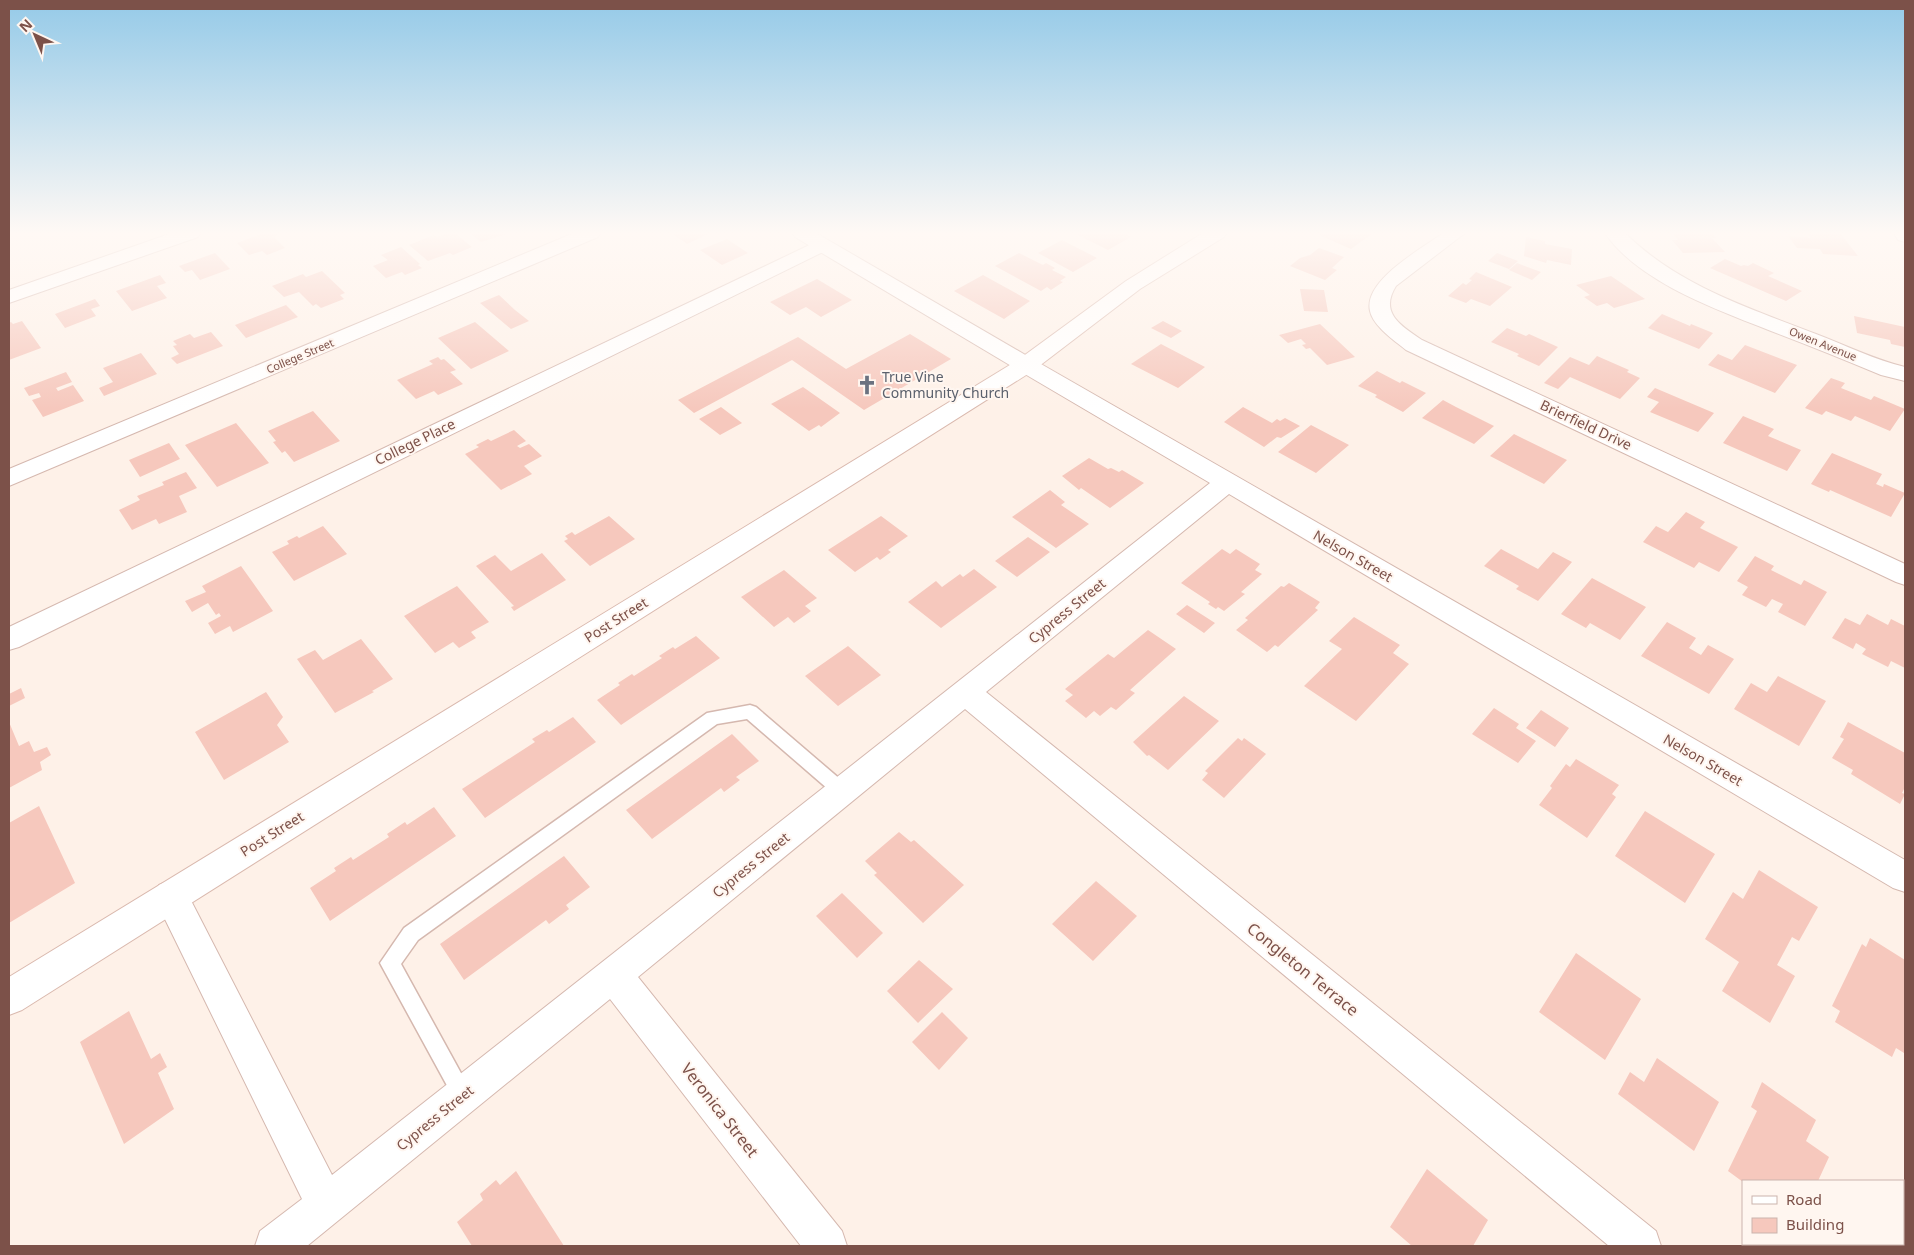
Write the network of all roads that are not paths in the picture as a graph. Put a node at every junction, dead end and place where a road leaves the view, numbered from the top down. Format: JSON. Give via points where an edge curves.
{"nodes":[{"id":1,"x":27,"y":292,"type":"edge"},
{"id":2,"x":451,"y":292,"type":"edge"},
{"id":3,"x":706,"y":292,"type":"edge"},
{"id":4,"x":903,"y":292,"type":"edge"},
{"id":5,"x":1125,"y":292,"type":"edge"},
{"id":6,"x":1383,"y":292,"type":"edge"},
{"id":7,"x":1697,"y":292,"type":"edge"},
{"id":8,"x":9,"y":298,"type":"edge"},
{"id":9,"x":1026,"y":365,"type":"junction"},
{"id":10,"x":1905,"y":374,"type":"edge"},
{"id":11,"x":9,"y":477,"type":"edge"},
{"id":12,"x":1227,"y":483,"type":"junction"},
{"id":13,"x":1905,"y":575,"type":"edge"},
{"id":14,"x":9,"y":639,"type":"edge"},
{"id":15,"x":965,"y":692,"type":"junction"},
{"id":16,"x":842,"y":791,"type":"junction"},
{"id":17,"x":1905,"y":877,"type":"edge"},
{"id":18,"x":171,"y":896,"type":"junction"},
{"id":19,"x":614,"y":975,"type":"junction"},
{"id":20,"x":9,"y":997,"type":"edge"},
{"id":21,"x":463,"y":1096,"type":"junction"},
{"id":22,"x":326,"y":1205,"type":"junction"},
{"id":23,"x":275,"y":1246,"type":"edge"},
{"id":24,"x":826,"y":1246,"type":"edge"},
{"id":25,"x":1641,"y":1246,"type":"edge"}],
"edges":[{"from":1,"to":8,"type":"street"},
{"from":2,"to":11,"type":"street","name":"College Street"},
{"from":3,"to":14,"type":"street","name":"College Place"},
{"from":4,"to":9,"type":"street","name":"Nelson Street"},
{"from":5,"to":9,"type":"street","name":"Post Street"},
{"from":6,"to":13,"type":"street","name":"Brierfield Drive","via":[[1380,312],[1393,330],[1414,345]]},
{"from":7,"to":10,"type":"street","name":"Owen Avenue"},
{"from":9,"to":12,"type":"street","name":"Nelson Street"},
{"from":9,"to":18,"type":"street","name":"Post Street"},
{"from":12,"to":15,"type":"street","name":"Cypress Street"},
{"from":12,"to":17,"type":"street","name":"Nelson Street"},
{"from":15,"to":16,"type":"street","name":"Cypress Street"},
{"from":15,"to":25,"type":"street","name":"Congleton Terrace"},
{"from":16,"to":19,"type":"street","name":"Cypress Street"},
{"from":16,"to":21,"type":"lane","via":[[750,712],[713,718],[411,934],[390,963]]},
{"from":18,"to":20,"type":"street","name":"Post Street"},
{"from":18,"to":22,"type":"street"},
{"from":19,"to":21,"type":"street","name":"Cypress Street"},
{"from":19,"to":24,"type":"street","name":"Veronica Street"},
{"from":21,"to":22,"type":"street","name":"Cypress Street"},
{"from":22,"to":23,"type":"street","name":"Cypress Street"}]}
